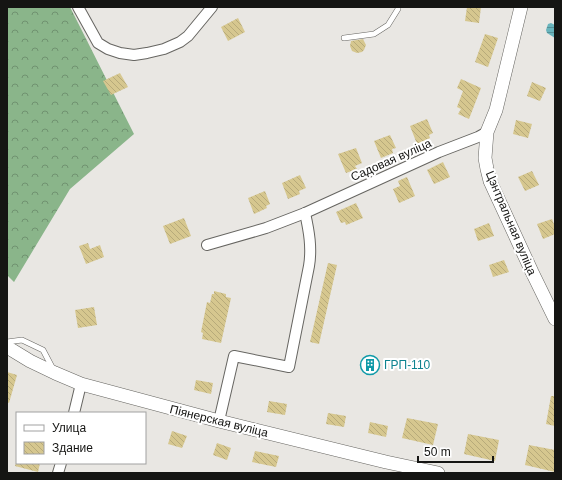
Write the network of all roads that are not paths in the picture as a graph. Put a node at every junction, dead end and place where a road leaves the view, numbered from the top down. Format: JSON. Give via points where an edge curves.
{"nodes":[{"id":1,"x":78,"y":7,"type":"edge"},
{"id":2,"x":212,"y":7,"type":"edge"},
{"id":3,"x":398,"y":7,"type":"edge"},
{"id":4,"x":521,"y":7,"type":"edge"},
{"id":5,"x":344,"y":38,"type":"dead end"},
{"id":6,"x":487,"y":132,"type":"junction"},
{"id":7,"x":305,"y":213,"type":"junction"},
{"id":8,"x":207,"y":245,"type":"dead end"},
{"id":9,"x":555,"y":319,"type":"edge"},
{"id":10,"x":7,"y":342,"type":"edge"},
{"id":11,"x":7,"y":347,"type":"edge"},
{"id":12,"x":55,"y":373,"type":"junction"},
{"id":13,"x":81,"y":384,"type":"junction"},
{"id":14,"x":74,"y":412,"type":"edge"},
{"id":15,"x":219,"y":421,"type":"junction"},
{"id":16,"x":438,"y":473,"type":"edge"}],
"edges":[{"from":1,"to":2,"type":"street","via":[[98,43],[108,49],[134,55],[164,49],[180,42]]},
{"from":3,"to":5,"type":"lane","via":[[388,25],[374,34]]},
{"from":4,"to":6,"type":"street","name":"Цэнтральная вуліца","via":[[496,110]]},
{"from":6,"to":7,"type":"street","name":"Садовая вуліца"},
{"from":6,"to":9,"type":"street","name":"Цэнтральная вуліца","via":[[485,158],[490,181]]},
{"from":7,"to":8,"type":"street","name":"Садовая вуліца","via":[[266,228]]},
{"from":7,"to":15,"type":"street","via":[[311,256],[290,367],[234,356]]},
{"from":10,"to":12,"type":"lane","via":[[22,340],[43,350]]},
{"from":11,"to":12,"type":"street","name":"Піянерская вуліца"},
{"from":12,"to":13,"type":"street","name":"Піянерская вуліца"},
{"from":13,"to":14,"type":"street"},
{"from":13,"to":15,"type":"street","name":"Піянерская вуліца"},
{"from":15,"to":16,"type":"street","name":"Піянерская вуліца"}]}
